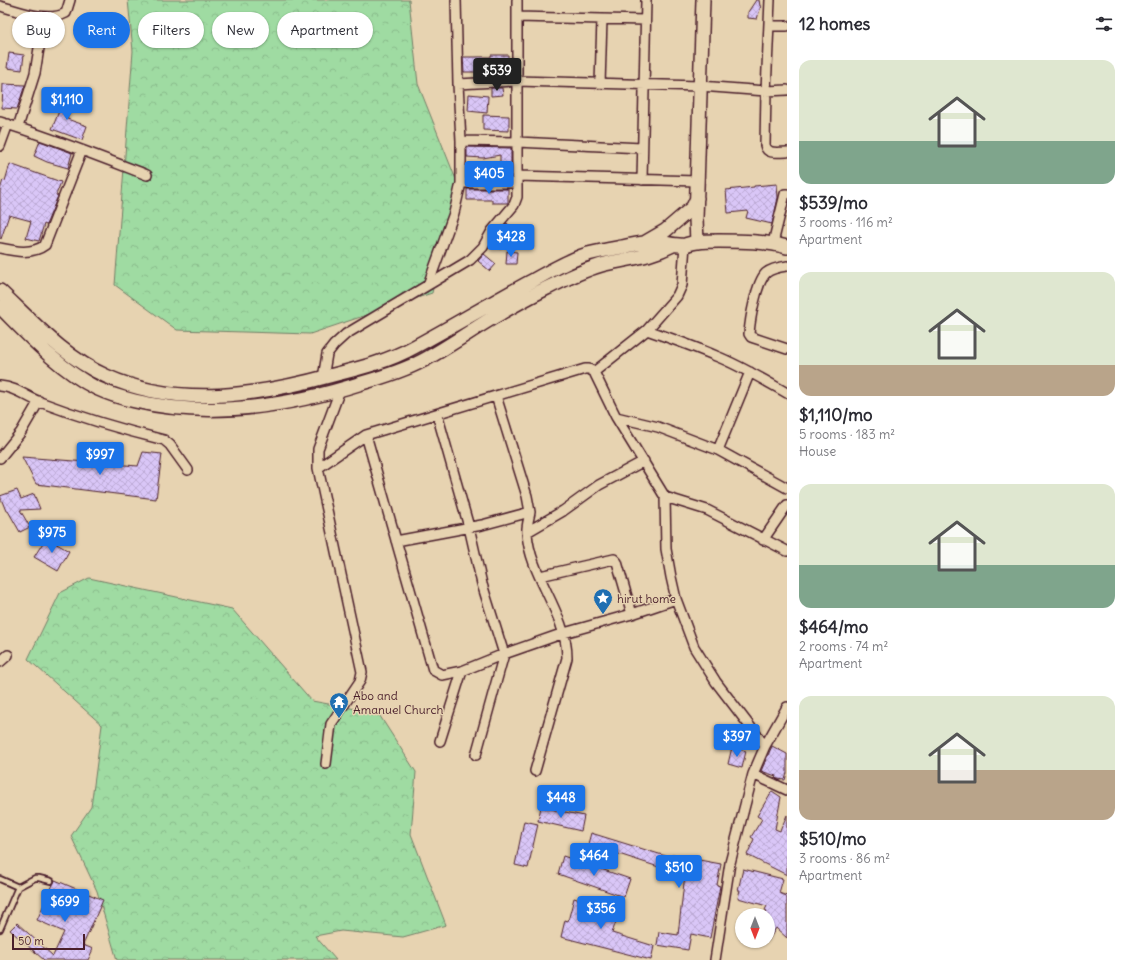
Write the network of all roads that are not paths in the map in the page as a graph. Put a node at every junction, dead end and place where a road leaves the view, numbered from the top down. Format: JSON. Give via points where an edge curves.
{"nodes":[{"id":1,"x":70,"y":0,"type":"edge"},
{"id":2,"x":456,"y":0,"type":"edge"},
{"id":3,"x":517,"y":0,"type":"edge"},
{"id":4,"x":646,"y":0,"type":"edge"},
{"id":5,"x":703,"y":0,"type":"edge"},
{"id":6,"x":770,"y":0,"type":"edge"},
{"id":7,"x":0,"y":6,"type":"edge"},
{"id":8,"x":24,"y":12,"type":"edge"},
{"id":9,"x":65,"y":14,"type":"edge"},
{"id":10,"x":517,"y":17,"type":"junction"},
{"id":11,"x":602,"y":19,"type":"junction"},
{"id":12,"x":645,"y":20,"type":"junction"},
{"id":13,"x":769,"y":26,"type":"junction"},
{"id":14,"x":787,"y":26,"type":"edge"},
{"id":15,"x":39,"y":48,"type":"edge"},
{"id":16,"x":517,"y":81,"type":"junction"},
{"id":17,"x":458,"y":84,"type":"junction"},
{"id":18,"x":600,"y":84,"type":"junction"},
{"id":19,"x":645,"y":85,"type":"junction"},
{"id":20,"x":700,"y":86,"type":"junction"},
{"id":21,"x":787,"y":90,"type":"edge"},
{"id":22,"x":766,"y":91,"type":"junction"},
{"id":23,"x":4,"y":123,"type":"edge"},
{"id":24,"x":18,"y":127,"type":"junction"},
{"id":25,"x":461,"y":141,"type":"junction"},
{"id":26,"x":517,"y":142,"type":"junction"},
{"id":27,"x":0,"y":146,"type":"edge"},
{"id":28,"x":642,"y":148,"type":"junction"},
{"id":29,"x":82,"y":150,"type":"junction"},
{"id":30,"x":787,"y":152,"type":"edge"},
{"id":31,"x":147,"y":175,"type":"dead end"},
{"id":32,"x":518,"y":180,"type":"junction"},
{"id":33,"x":642,"y":180,"type":"junction"},
{"id":34,"x":698,"y":181,"type":"junction"},
{"id":35,"x":461,"y":183,"type":"junction"},
{"id":36,"x":786,"y":191,"type":"edge"},
{"id":37,"x":697,"y":198,"type":"junction"},
{"id":38,"x":645,"y":243,"type":"junction"},
{"id":39,"x":773,"y":243,"type":"junction"},
{"id":40,"x":685,"y":244,"type":"junction"},
{"id":41,"x":787,"y":247,"type":"edge"},
{"id":42,"x":0,"y":248,"type":"edge"},
{"id":43,"x":787,"y":266,"type":"edge"},
{"id":44,"x":428,"y":285,"type":"junction"},
{"id":45,"x":0,"y":291,"type":"edge"},
{"id":46,"x":0,"y":307,"type":"edge"},
{"id":47,"x":445,"y":330,"type":"junction"},
{"id":48,"x":646,"y":330,"type":"junction"},
{"id":49,"x":453,"y":343,"type":"junction"},
{"id":50,"x":787,"y":349,"type":"edge"},
{"id":51,"x":594,"y":372,"type":"junction"},
{"id":52,"x":750,"y":372,"type":"junction"},
{"id":53,"x":319,"y":379,"type":"junction"},
{"id":54,"x":0,"y":386,"type":"edge"},
{"id":55,"x":340,"y":390,"type":"junction"},
{"id":56,"x":787,"y":393,"type":"edge"},
{"id":57,"x":496,"y":396,"type":"junction"},
{"id":58,"x":39,"y":401,"type":"junction"},
{"id":59,"x":437,"y":414,"type":"junction"},
{"id":60,"x":616,"y":417,"type":"junction"},
{"id":61,"x":366,"y":435,"type":"junction"},
{"id":62,"x":718,"y":450,"type":"junction"},
{"id":63,"x":0,"y":458,"type":"edge"},
{"id":64,"x":644,"y":461,"type":"junction"},
{"id":65,"x":318,"y":468,"type":"junction"},
{"id":66,"x":188,"y":470,"type":"dead end"},
{"id":67,"x":787,"y":488,"type":"edge"},
{"id":68,"x":665,"y":497,"type":"junction"},
{"id":69,"x":787,"y":505,"type":"edge"},
{"id":70,"x":530,"y":512,"type":"junction"},
{"id":71,"x":469,"y":527,"type":"junction"},
{"id":72,"x":527,"y":532,"type":"junction"},
{"id":73,"x":763,"y":540,"type":"junction"},
{"id":74,"x":396,"y":541,"type":"junction"},
{"id":75,"x":787,"y":552,"type":"edge"},
{"id":76,"x":540,"y":576,"type":"junction"},
{"id":77,"x":676,"y":599,"type":"junction"},
{"id":78,"x":632,"y":614,"type":"junction"},
{"id":79,"x":564,"y":633,"type":"junction"},
{"id":80,"x":504,"y":654,"type":"junction"},
{"id":81,"x":8,"y":655,"type":"dead end"},
{"id":82,"x":0,"y":662,"type":"edge"},
{"id":83,"x":462,"y":671,"type":"junction"},
{"id":84,"x":787,"y":707,"type":"edge"},
{"id":85,"x":440,"y":741,"type":"dead end"},
{"id":86,"x":765,"y":746,"type":"junction"},
{"id":87,"x":476,"y":755,"type":"dead end"},
{"id":88,"x":326,"y":764,"type":"dead end"},
{"id":89,"x":535,"y":771,"type":"dead end"},
{"id":90,"x":753,"y":774,"type":"junction"},
{"id":91,"x":787,"y":790,"type":"edge"},
{"id":92,"x":0,"y":879,"type":"edge"},
{"id":93,"x":51,"y":881,"type":"dead end"},
{"id":94,"x":18,"y":887,"type":"junction"},
{"id":95,"x":0,"y":928,"type":"edge"},
{"id":96,"x":715,"y":960,"type":"edge"}],
"edges":[{"from":1,"to":9,"type":"street"},
{"from":2,"to":17,"type":"street"},
{"from":3,"to":10,"type":"street"},
{"from":4,"to":12,"type":"street"},
{"from":5,"to":20,"type":"main road"},
{"from":6,"to":13,"type":"street"},
{"from":7,"to":8,"type":"street"},
{"from":10,"to":11,"type":"street"},
{"from":10,"to":16,"type":"street"},
{"from":11,"to":12,"type":"street"},
{"from":11,"to":18,"type":"street"},
{"from":12,"to":19,"type":"street"},
{"from":13,"to":14,"type":"street"},
{"from":13,"to":22,"type":"street"},
{"from":15,"to":24,"type":"street","via":[[35,73]]},
{"from":16,"to":17,"type":"street"},
{"from":16,"to":18,"type":"street"},
{"from":16,"to":26,"type":"street"},
{"from":17,"to":25,"type":"street"},
{"from":18,"to":19,"type":"street"},
{"from":19,"to":20,"type":"street"},
{"from":19,"to":28,"type":"street"},
{"from":20,"to":22,"type":"street"},
{"from":20,"to":34,"type":"main road"},
{"from":21,"to":22,"type":"street"},
{"from":22,"to":30,"type":"street","via":[[766,150]]},
{"from":23,"to":24,"type":"street"},
{"from":23,"to":27,"type":"street"},
{"from":24,"to":29,"type":"street"},
{"from":25,"to":26,"type":"street"},
{"from":25,"to":35,"type":"street"},
{"from":26,"to":28,"type":"street"},
{"from":26,"to":32,"type":"street"},
{"from":28,"to":33,"type":"street"},
{"from":29,"to":31,"type":"street"},
{"from":29,"to":42,"type":"street","via":[[45,245],[33,251]]},
{"from":32,"to":33,"type":"street"},
{"from":32,"to":35,"type":"street"},
{"from":32,"to":44,"type":"street","via":[[514,205],[492,231],[483,247],[470,260]]},
{"from":33,"to":34,"type":"street"},
{"from":34,"to":37,"type":"main road"},
{"from":35,"to":44,"type":"street","via":[[454,212]]},
{"from":36,"to":39,"type":"street"},
{"from":37,"to":38,"type":"main road","via":[[693,207]]},
{"from":37,"to":40,"type":"main road"},
{"from":38,"to":40,"type":"main road"},
{"from":38,"to":47,"type":"main road","via":[[588,254],[565,263]]},
{"from":39,"to":40,"type":"main road","via":[[738,241]]},
{"from":39,"to":41,"type":"main road"},
{"from":40,"to":48,"type":"street","via":[[682,285],[677,296]]},
{"from":40,"to":49,"type":"main road","via":[[586,270],[501,312]]},
{"from":43,"to":50,"type":"street","via":[[775,268],[762,280],[749,334],[751,337]]},
{"from":44,"to":53,"type":"street","via":[[346,334],[327,354]]},
{"from":45,"to":53,"type":"main road","via":[[78,361],[134,387],[191,396],[236,395]]},
{"from":46,"to":55,"type":"main road","via":[[79,378],[117,397],[192,410],[231,409],[262,406]]},
{"from":47,"to":49,"type":"main road"},
{"from":47,"to":53,"type":"main road","via":[[393,357]]},
{"from":48,"to":51,"type":"street"},
{"from":48,"to":52,"type":"street","via":[[684,342]]},
{"from":49,"to":55,"type":"main road","via":[[399,372]]},
{"from":51,"to":57,"type":"street","via":[[585,369]]},
{"from":51,"to":60,"type":"street"},
{"from":52,"to":56,"type":"street"},
{"from":52,"to":62,"type":"street"},
{"from":54,"to":58,"type":"street","via":[[14,389]]},
{"from":55,"to":65,"type":"street","via":[[318,449]]},
{"from":57,"to":59,"type":"street"},
{"from":57,"to":70,"type":"street"},
{"from":58,"to":63,"type":"street","via":[[21,432]]},
{"from":58,"to":66,"type":"street","via":[[80,416],[164,440]]},
{"from":59,"to":61,"type":"street"},
{"from":59,"to":71,"type":"street"},
{"from":60,"to":62,"type":"street","via":[[658,427]]},
{"from":60,"to":64,"type":"street"},
{"from":61,"to":65,"type":"street"},
{"from":61,"to":74,"type":"street"},
{"from":62,"to":67,"type":"street"},
{"from":64,"to":68,"type":"street"},
{"from":64,"to":72,"type":"street","via":[[599,485],[563,511]]},
{"from":65,"to":88,"type":"street","via":[[362,672],[360,681],[331,724]]},
{"from":68,"to":73,"type":"street","via":[[707,510]]},
{"from":68,"to":77,"type":"street","via":[[666,549]]},
{"from":69,"to":73,"type":"street"},
{"from":70,"to":71,"type":"street"},
{"from":70,"to":72,"type":"street"},
{"from":71,"to":74,"type":"street"},
{"from":71,"to":80,"type":"street","via":[[482,584]]},
{"from":72,"to":76,"type":"street"},
{"from":73,"to":75,"type":"street"},
{"from":74,"to":83,"type":"street","via":[[433,670],[442,675]]},
{"from":76,"to":78,"type":"street","via":[[614,559]]},
{"from":76,"to":79,"type":"street"},
{"from":77,"to":78,"type":"street"},
{"from":77,"to":86,"type":"street","via":[[694,647],[716,682]]},
{"from":78,"to":79,"type":"street"},
{"from":79,"to":80,"type":"street"},
{"from":79,"to":89,"type":"street","via":[[568,658]]},
{"from":80,"to":83,"type":"street"},
{"from":80,"to":87,"type":"street"},
{"from":81,"to":82,"type":"street"},
{"from":83,"to":85,"type":"street"},
{"from":84,"to":86,"type":"street"},
{"from":86,"to":90,"type":"street"},
{"from":90,"to":91,"type":"street"},
{"from":90,"to":96,"type":"street","via":[[730,864]]},
{"from":92,"to":94,"type":"lane"},
{"from":93,"to":94,"type":"lane","via":[[35,878]]},
{"from":94,"to":95,"type":"lane"}]}
